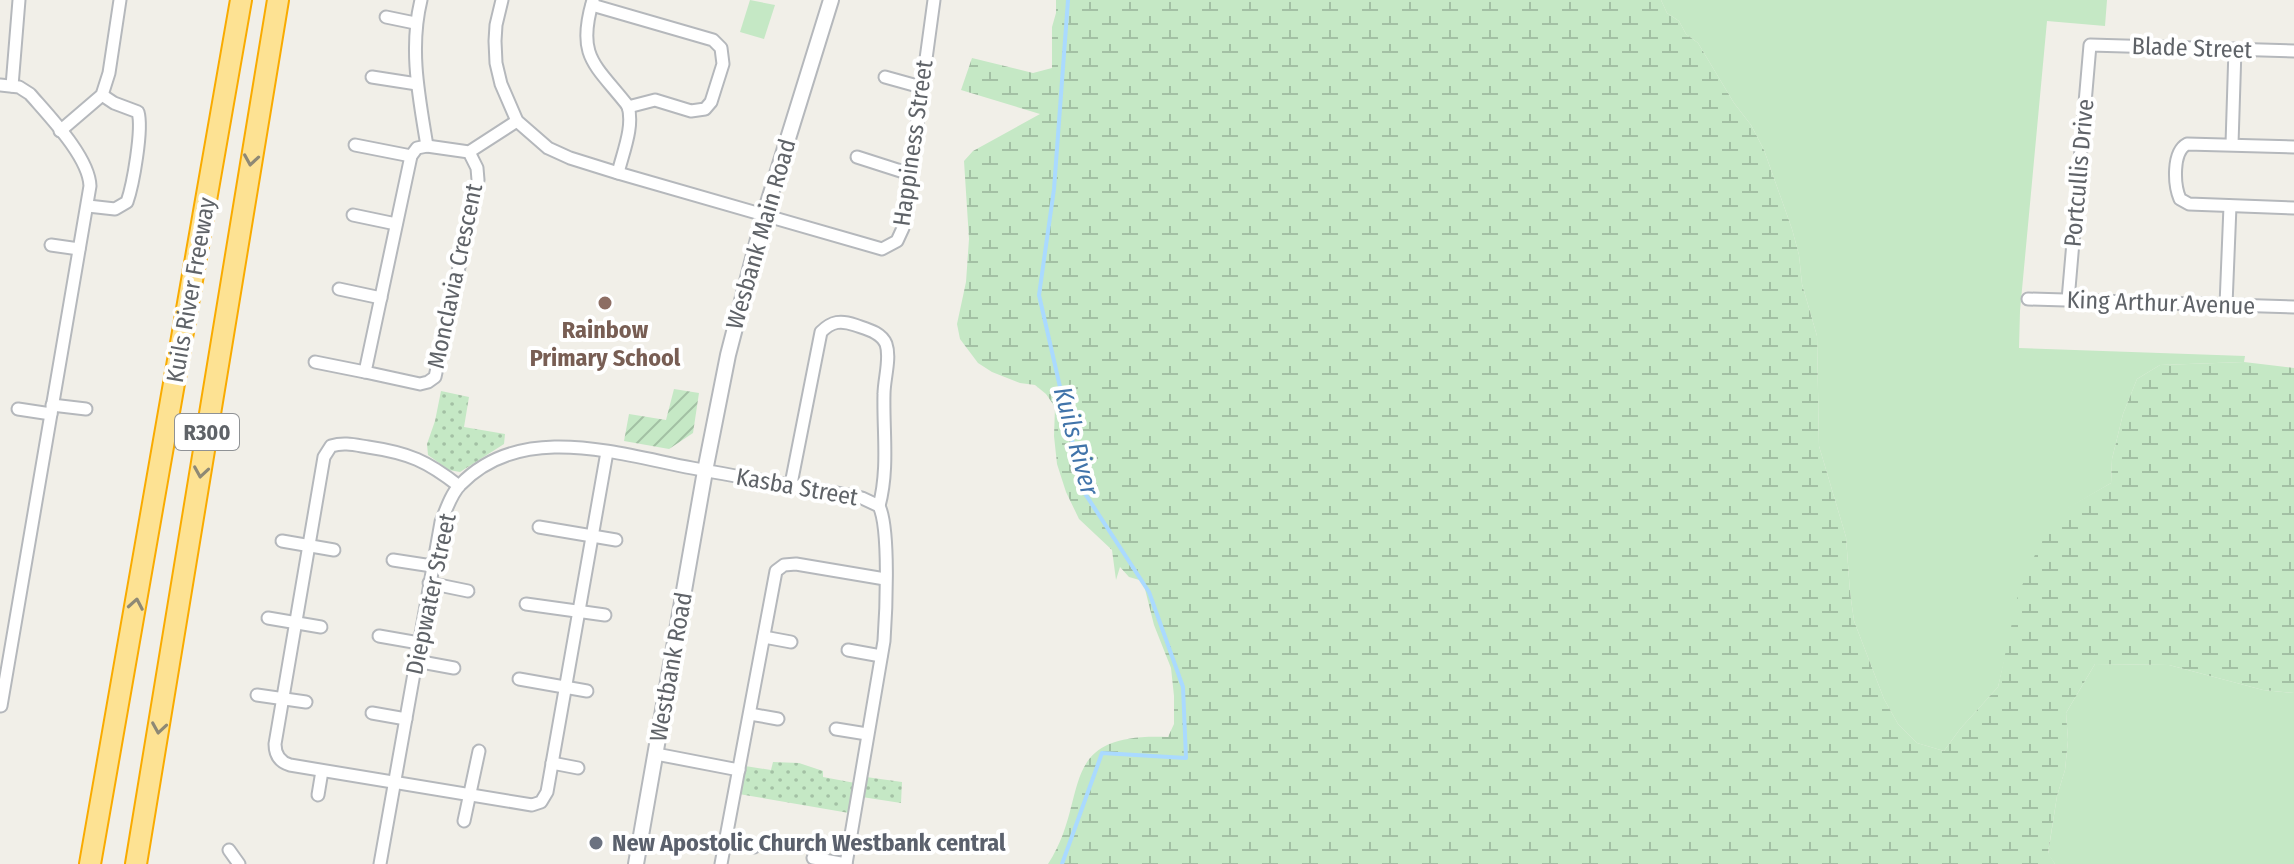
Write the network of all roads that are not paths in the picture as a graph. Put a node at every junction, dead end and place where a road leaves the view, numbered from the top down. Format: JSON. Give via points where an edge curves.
{"nodes":[{"id":1,"x":19,"y":0,"type":"edge"},
{"id":2,"x":120,"y":0,"type":"edge"},
{"id":3,"x":229,"y":0,"type":"edge"},
{"id":4,"x":241,"y":0,"type":"edge"},
{"id":5,"x":278,"y":0,"type":"edge"},
{"id":6,"x":292,"y":0,"type":"edge"},
{"id":7,"x":421,"y":0,"type":"edge"},
{"id":8,"x":502,"y":0,"type":"edge"},
{"id":9,"x":831,"y":0,"type":"edge"},
{"id":10,"x":934,"y":0,"type":"edge"},
{"id":11,"x":592,"y":2,"type":"edge"},
{"id":12,"x":386,"y":17,"type":"dead end"},
{"id":13,"x":415,"y":23,"type":"junction"},
{"id":14,"x":2090,"y":45,"type":"joint"},
{"id":15,"x":2235,"y":49,"type":"junction"},
{"id":16,"x":2294,"y":51,"type":"edge"},
{"id":17,"x":372,"y":77,"type":"dead end"},
{"id":18,"x":885,"y":77,"type":"dead end"},
{"id":19,"x":417,"y":84,"type":"junction"},
{"id":20,"x":6,"y":86,"type":"edge"},
{"id":21,"x":921,"y":87,"type":"junction"},
{"id":22,"x":102,"y":95,"type":"junction"},
{"id":23,"x":628,"y":107,"type":"junction"},
{"id":24,"x":259,"y":115,"type":"junction"},
{"id":25,"x":517,"y":121,"type":"junction"},
{"id":26,"x":60,"y":131,"type":"junction"},
{"id":27,"x":2232,"y":144,"type":"junction"},
{"id":28,"x":355,"y":145,"type":"dead end"},
{"id":29,"x":216,"y":146,"type":"junction"},
{"id":30,"x":427,"y":146,"type":"junction"},
{"id":31,"x":2294,"y":147,"type":"edge"},
{"id":32,"x":469,"y":152,"type":"junction"},
{"id":33,"x":411,"y":156,"type":"junction"},
{"id":34,"x":857,"y":157,"type":"dead end"},
{"id":35,"x":618,"y":173,"type":"junction"},
{"id":36,"x":910,"y":174,"type":"junction"},
{"id":37,"x":88,"y":206,"type":"junction"},
{"id":38,"x":2230,"y":206,"type":"junction"},
{"id":39,"x":2294,"y":208,"type":"edge"},
{"id":40,"x":353,"y":215,"type":"dead end"},
{"id":41,"x":764,"y":216,"type":"junction"},
{"id":42,"x":396,"y":224,"type":"junction"},
{"id":43,"x":51,"y":245,"type":"dead end"},
{"id":44,"x":79,"y":249,"type":"junction"},
{"id":45,"x":339,"y":289,"type":"dead end"},
{"id":46,"x":381,"y":298,"type":"junction"},
{"id":47,"x":2028,"y":299,"type":"dead end"},
{"id":48,"x":2068,"y":300,"type":"junction"},
{"id":49,"x":2226,"y":305,"type":"junction"},
{"id":50,"x":2294,"y":307,"type":"edge"},
{"id":51,"x":315,"y":362,"type":"dead end"},
{"id":52,"x":365,"y":372,"type":"junction"},
{"id":53,"x":18,"y":409,"type":"dead end"},
{"id":54,"x":52,"y":409,"type":"junction"},
{"id":55,"x":86,"y":409,"type":"dead end"},
{"id":56,"x":607,"y":452,"type":"junction"},
{"id":57,"x":705,"y":471,"type":"junction"},
{"id":58,"x":791,"y":484,"type":"junction"},
{"id":59,"x":459,"y":486,"type":"junction"},
{"id":60,"x":879,"y":506,"type":"junction"},
{"id":61,"x":539,"y":527,"type":"dead end"},
{"id":62,"x":592,"y":535,"type":"junction"},
{"id":63,"x":616,"y":540,"type":"dead end"},
{"id":64,"x":282,"y":541,"type":"dead end"},
{"id":65,"x":309,"y":546,"type":"junction"},
{"id":66,"x":334,"y":550,"type":"dead end"},
{"id":67,"x":393,"y":560,"type":"dead end"},
{"id":68,"x":432,"y":566,"type":"junction"},
{"id":69,"x":885,"y":579,"type":"junction"},
{"id":70,"x":429,"y":583,"type":"junction"},
{"id":71,"x":468,"y":591,"type":"dead end"},
{"id":72,"x":526,"y":604,"type":"dead end"},
{"id":73,"x":579,"y":612,"type":"junction"},
{"id":74,"x":605,"y":615,"type":"dead end"},
{"id":75,"x":268,"y":618,"type":"dead end"},
{"id":76,"x":296,"y":622,"type":"junction"},
{"id":77,"x":321,"y":627,"type":"dead end"},
{"id":78,"x":379,"y":636,"type":"dead end"},
{"id":79,"x":764,"y":637,"type":"junction"},
{"id":80,"x":791,"y":642,"type":"dead end"},
{"id":81,"x":419,"y":643,"type":"junction"},
{"id":82,"x":848,"y":650,"type":"dead end"},
{"id":83,"x":881,"y":656,"type":"junction"},
{"id":84,"x":416,"y":661,"type":"junction"},
{"id":85,"x":454,"y":668,"type":"dead end"},
{"id":86,"x":519,"y":679,"type":"dead end"},
{"id":87,"x":566,"y":687,"type":"junction"},
{"id":88,"x":587,"y":691,"type":"dead end"},
{"id":89,"x":257,"y":695,"type":"dead end"},
{"id":90,"x":283,"y":698,"type":"junction"},
{"id":91,"x":306,"y":702,"type":"dead end"},
{"id":92,"x":0,"y":708,"type":"edge"},
{"id":93,"x":372,"y":713,"type":"dead end"},
{"id":94,"x":750,"y":714,"type":"junction"},
{"id":95,"x":406,"y":719,"type":"junction"},
{"id":96,"x":778,"y":719,"type":"dead end"},
{"id":97,"x":836,"y":729,"type":"dead end"},
{"id":98,"x":867,"y":734,"type":"junction"},
{"id":99,"x":479,"y":751,"type":"dead end"},
{"id":100,"x":656,"y":754,"type":"junction"},
{"id":101,"x":552,"y":763,"type":"junction"},
{"id":102,"x":578,"y":768,"type":"dead end"},
{"id":103,"x":739,"y":770,"type":"junction"},
{"id":104,"x":322,"y":771,"type":"junction"},
{"id":105,"x":394,"y":783,"type":"junction"},
{"id":106,"x":318,"y":795,"type":"dead end"},
{"id":107,"x":469,"y":795,"type":"junction"},
{"id":108,"x":464,"y":821,"type":"dead end"},
{"id":109,"x":725,"y":841,"type":"junction"},
{"id":110,"x":754,"y":847,"type":"dead end"},
{"id":111,"x":229,"y":850,"type":"dead end"},
{"id":112,"x":813,"y":858,"type":"dead end"},
{"id":113,"x":90,"y":864,"type":"edge"},
{"id":114,"x":136,"y":864,"type":"edge"},
{"id":115,"x":239,"y":864,"type":"edge"},
{"id":116,"x":380,"y":864,"type":"edge"},
{"id":117,"x":636,"y":864,"type":"edge"},
{"id":118,"x":721,"y":864,"type":"edge"},
{"id":119,"x":846,"y":864,"type":"edge"}],
"edges":[{"from":1,"to":20,"type":"street"},
{"from":2,"to":22,"type":"street"},
{"from":3,"to":29,"type":"highway"},
{"from":4,"to":29,"type":"highway","name":"Kuils River Freeway","number":"R300"},
{"from":5,"to":24,"type":"highway","name":"Kuils River Freeway","number":"R300"},
{"from":6,"to":24,"type":"highway","via":[[277,75]]},
{"from":7,"to":13,"type":"street"},
{"from":8,"to":25,"type":"street","via":[[496,63]]},
{"from":9,"to":41,"type":"street","name":"Wesbank Main Road"},
{"from":10,"to":21,"type":"street","name":"Happiness Street"},
{"from":11,"to":23,"type":"street","via":[[588,54]]},
{"from":11,"to":23,"type":"street","via":[[713,40],[721,48],[723,64],[705,109],[691,111],[655,100]]},
{"from":12,"to":13,"type":"street"},
{"from":13,"to":19,"type":"street"},
{"from":14,"to":15,"type":"street","name":"Blade Street"},
{"from":14,"to":48,"type":"street","name":"Portcullis Drive"},
{"from":15,"to":16,"type":"street","name":"Blade Street"},
{"from":15,"to":27,"type":"street"},
{"from":17,"to":19,"type":"street"},
{"from":18,"to":21,"type":"street"},
{"from":19,"to":30,"type":"street"},
{"from":20,"to":26,"type":"street","via":[[26,90]]},
{"from":21,"to":36,"type":"street","name":"Happiness Street"},
{"from":22,"to":26,"type":"street"},
{"from":22,"to":37,"type":"street","via":[[138,112],[138,144],[127,202],[111,210]]},
{"from":23,"to":35,"type":"street"},
{"from":24,"to":114,"type":"highway","name":"Kuils River Freeway","number":"R300","one_way":true},
{"from":25,"to":32,"type":"street","name":"Monclavia Crescent"},
{"from":25,"to":35,"type":"street","via":[[548,148]]},
{"from":26,"to":37,"type":"street","via":[[88,173]]},
{"from":27,"to":31,"type":"street"},
{"from":27,"to":38,"type":"street","via":[[2183,145],[2176,187],[2184,202]]},
{"from":28,"to":33,"type":"street"},
{"from":113,"to":29,"type":"highway","name":"Kuils River Freeway","number":"R300","one_way":true},
{"from":30,"to":32,"type":"street","name":"Monclavia Crescent"},
{"from":30,"to":33,"type":"street"},
{"from":32,"to":52,"type":"street","name":"Monclavia Crescent","via":[[478,180],[437,373],[420,384]]},
{"from":33,"to":42,"type":"street"},
{"from":34,"to":36,"type":"street"},
{"from":35,"to":41,"type":"street"},
{"from":36,"to":41,"type":"street","name":"Happiness Street","via":[[902,232],[888,248],[875,249]]},
{"from":37,"to":44,"type":"street"},
{"from":38,"to":39,"type":"street"},
{"from":38,"to":49,"type":"street"},
{"from":40,"to":42,"type":"street"},
{"from":41,"to":57,"type":"street","name":"Wesbank Main Road"},
{"from":42,"to":46,"type":"street"},
{"from":43,"to":44,"type":"street"},
{"from":44,"to":54,"type":"street"},
{"from":45,"to":46,"type":"street"},
{"from":46,"to":52,"type":"street"},
{"from":47,"to":48,"type":"street","name":"King Arthur Avenue"},
{"from":48,"to":49,"type":"street","name":"King Arthur Avenue"},
{"from":49,"to":50,"type":"street","name":"King Arthur Avenue"},
{"from":51,"to":52,"type":"street","name":"Monclavia Crescent"},
{"from":53,"to":54,"type":"street"},
{"from":54,"to":55,"type":"street"},
{"from":54,"to":92,"type":"street"},
{"from":56,"to":57,"type":"street","name":"Diepwater Street"},
{"from":56,"to":59,"type":"street","name":"Diepwater Street","via":[[536,447],[489,463]]},
{"from":56,"to":62,"type":"street"},
{"from":57,"to":58,"type":"street","name":"Kasba Street"},
{"from":57,"to":100,"type":"street","name":"Westbank Road"},
{"from":58,"to":60,"type":"street","name":"Kasba Street"},
{"from":58,"to":60,"type":"street","via":[[821,332],[845,321],[876,333],[887,347],[885,480]]},
{"from":59,"to":65,"type":"street","via":[[407,454],[347,443],[331,446],[324,457]]},
{"from":59,"to":68,"type":"street","name":"Diepwater Street","via":[[441,522]]},
{"from":60,"to":69,"type":"street","name":"Kasba Street","via":[[885,525]]},
{"from":61,"to":62,"type":"street"},
{"from":62,"to":63,"type":"street"},
{"from":62,"to":73,"type":"street"},
{"from":64,"to":65,"type":"street"},
{"from":65,"to":66,"type":"street"},
{"from":65,"to":76,"type":"street"},
{"from":67,"to":68,"type":"street"},
{"from":68,"to":70,"type":"street","name":"Diepwater Street"},
{"from":69,"to":79,"type":"street","via":[[784,565],[775,575]]},
{"from":69,"to":83,"type":"street","name":"Kasba Street"},
{"from":70,"to":71,"type":"street"},
{"from":70,"to":81,"type":"street","name":"Diepwater Street"},
{"from":72,"to":73,"type":"street"},
{"from":73,"to":74,"type":"street"},
{"from":73,"to":87,"type":"street"},
{"from":75,"to":76,"type":"street"},
{"from":76,"to":77,"type":"street"},
{"from":76,"to":90,"type":"street"},
{"from":78,"to":81,"type":"street"},
{"from":79,"to":80,"type":"street"},
{"from":79,"to":94,"type":"street"},
{"from":81,"to":84,"type":"street","name":"Diepwater Street"},
{"from":82,"to":83,"type":"street"},
{"from":83,"to":98,"type":"street","name":"Kasba Street"},
{"from":84,"to":85,"type":"street"},
{"from":84,"to":95,"type":"street","name":"Diepwater Street"},
{"from":86,"to":87,"type":"street"},
{"from":87,"to":88,"type":"street"},
{"from":87,"to":101,"type":"street"},
{"from":89,"to":90,"type":"street"},
{"from":90,"to":91,"type":"street"},
{"from":90,"to":104,"type":"street","via":[[275,744],[278,757]]},
{"from":93,"to":95,"type":"street"},
{"from":94,"to":96,"type":"street"},
{"from":94,"to":103,"type":"street"},
{"from":95,"to":105,"type":"street","name":"Diepwater Street"},
{"from":97,"to":98,"type":"street"},
{"from":98,"to":119,"type":"street","name":"Kasba Street"},
{"from":99,"to":107,"type":"street"},
{"from":100,"to":103,"type":"street"},
{"from":100,"to":117,"type":"street","name":"Westbank Road"},
{"from":101,"to":102,"type":"street"},
{"from":101,"to":107,"type":"street","via":[[547,792],[536,805]]},
{"from":103,"to":109,"type":"street"},
{"from":104,"to":105,"type":"street"},
{"from":104,"to":106,"type":"street"},
{"from":105,"to":107,"type":"street"},
{"from":105,"to":116,"type":"street","name":"Diepwater Street"},
{"from":107,"to":108,"type":"street"},
{"from":109,"to":110,"type":"street"},
{"from":109,"to":118,"type":"street"},
{"from":111,"to":115,"type":"street"},
{"from":112,"to":119,"type":"street","name":"Kasba Street"}]}
